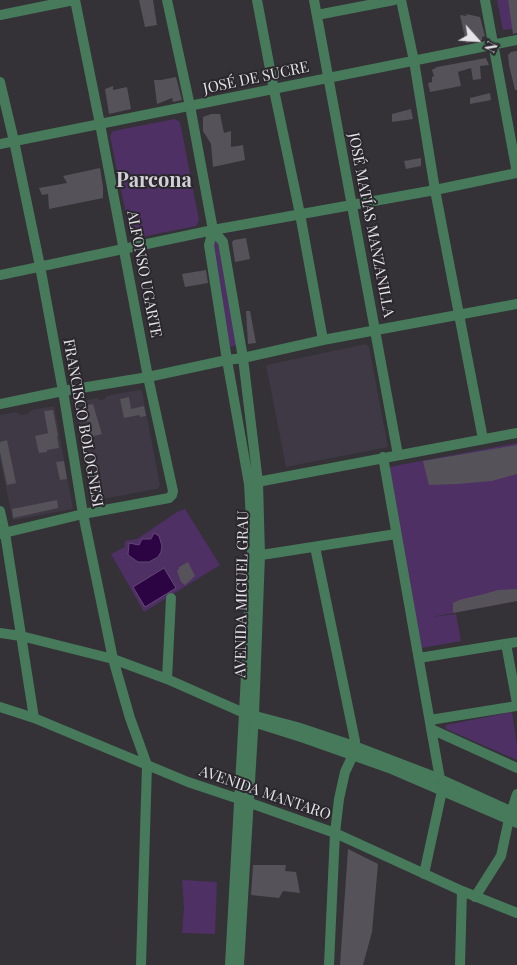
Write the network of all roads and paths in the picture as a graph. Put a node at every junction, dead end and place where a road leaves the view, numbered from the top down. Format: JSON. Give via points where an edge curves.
{"nodes":[{"id":1,"x":74,"y":0,"type":"edge"},
{"id":2,"x":167,"y":0,"type":"edge"},
{"id":3,"x":256,"y":0,"type":"edge"},
{"id":4,"x":314,"y":0,"type":"edge"},
{"id":5,"x":394,"y":0,"type":"edge"},
{"id":6,"x":402,"y":0,"type":"edge"},
{"id":7,"x":485,"y":0,"type":"edge"},
{"id":8,"x":0,"y":15,"type":"edge"},
{"id":9,"x":317,"y":15,"type":"junction"},
{"id":10,"x":517,"y":40,"type":"edge"},
{"id":11,"x":494,"y":44,"type":"junction"},
{"id":12,"x":414,"y":61,"type":"junction"},
{"id":13,"x":328,"y":78,"type":"junction"},
{"id":14,"x":0,"y":82,"type":"edge"},
{"id":15,"x":274,"y":90,"type":"junction"},
{"id":16,"x":190,"y":106,"type":"junction"},
{"id":17,"x":100,"y":124,"type":"junction"},
{"id":18,"x":14,"y":141,"type":"junction"},
{"id":19,"x":0,"y":144,"type":"edge"},
{"id":20,"x":517,"y":173,"type":"edge"},
{"id":21,"x":435,"y":190,"type":"junction"},
{"id":22,"x":352,"y":205,"type":"junction"},
{"id":23,"x":300,"y":214,"type":"junction"},
{"id":24,"x":213,"y":230,"type":"junction"},
{"id":25,"x":125,"y":249,"type":"junction"},
{"id":26,"x":40,"y":266,"type":"junction"},
{"id":27,"x":0,"y":275,"type":"edge"},
{"id":28,"x":517,"y":304,"type":"edge"},
{"id":29,"x":459,"y":315,"type":"junction"},
{"id":30,"x":376,"y":331,"type":"junction"},
{"id":31,"x":323,"y":340,"type":"junction"},
{"id":32,"x":243,"y":358,"type":"junction"},
{"id":33,"x":227,"y":360,"type":"junction"},
{"id":34,"x":148,"y":377,"type":"junction"},
{"id":35,"x":64,"y":392,"type":"junction"},
{"id":36,"x":0,"y":404,"type":"edge"},
{"id":37,"x":517,"y":433,"type":"edge"},
{"id":38,"x":483,"y":439,"type":"junction"},
{"id":39,"x":398,"y":455,"type":"junction"},
{"id":40,"x":383,"y":457,"type":"junction"},
{"id":41,"x":253,"y":483,"type":"junction"},
{"id":42,"x":0,"y":511,"type":"edge"},
{"id":43,"x":83,"y":514,"type":"junction"},
{"id":44,"x":2,"y":534,"type":"edge"},
{"id":45,"x":396,"y":534,"type":"junction"},
{"id":46,"x":315,"y":547,"type":"junction"},
{"id":47,"x":256,"y":556,"type":"junction"},
{"id":48,"x":171,"y":598,"type":"dead end"},
{"id":49,"x":0,"y":633,"type":"edge"},
{"id":50,"x":21,"y":636,"type":"junction"},
{"id":51,"x":512,"y":643,"type":"edge"},
{"id":52,"x":419,"y":658,"type":"junction"},
{"id":53,"x":113,"y":659,"type":"junction"},
{"id":54,"x":167,"y":679,"type":"junction"},
{"id":55,"x":517,"y":704,"type":"edge"},
{"id":56,"x":0,"y":707,"type":"edge"},
{"id":57,"x":249,"y":717,"type":"junction"},
{"id":58,"x":34,"y":718,"type":"junction"},
{"id":59,"x":431,"y":725,"type":"junction"},
{"id":60,"x":354,"y":751,"type":"junction"},
{"id":61,"x":147,"y":765,"type":"junction"},
{"id":62,"x":517,"y":768,"type":"edge"},
{"id":63,"x":440,"y":779,"type":"junction"},
{"id":64,"x":442,"y":790,"type":"junction"},
{"id":65,"x":517,"y":794,"type":"edge"},
{"id":66,"x":244,"y":800,"type":"junction"},
{"id":67,"x":513,"y":817,"type":"edge"},
{"id":68,"x":335,"y":833,"type":"junction"},
{"id":69,"x":424,"y":874,"type":"junction"},
{"id":70,"x":462,"y":891,"type":"junction"},
{"id":71,"x":475,"y":897,"type":"junction"},
{"id":72,"x":517,"y":913,"type":"edge"},
{"id":73,"x":141,"y":965,"type":"edge"},
{"id":74,"x":230,"y":965,"type":"edge"},
{"id":75,"x":239,"y":965,"type":"edge"},
{"id":76,"x":329,"y":965,"type":"edge"},
{"id":77,"x":460,"y":965,"type":"edge"}],
"edges":[{"from":1,"to":8,"type":"street"},
{"from":1,"to":17,"type":"street","name":"ALFONSO UGARTE"},
{"from":2,"to":16,"type":"street","name":"AVENIDA MIGUEL GRAU"},
{"from":3,"to":15,"type":"street"},
{"from":4,"to":9,"type":"street","name":"JOSÉ MATÍAS MANZANILLA"},
{"from":5,"to":9,"type":"street"},
{"from":6,"to":12,"type":"street"},
{"from":7,"to":11,"type":"street"},
{"from":9,"to":13,"type":"street","name":"JOSÉ MATÍAS MANZANILLA"},
{"from":10,"to":11,"type":"street","name":"JOSÉ DE SUCRE"},
{"from":11,"to":12,"type":"street","name":"JOSÉ DE SUCRE"},
{"from":11,"to":20,"type":"street"},
{"from":12,"to":13,"type":"street","name":"JOSÉ DE SUCRE"},
{"from":12,"to":21,"type":"street"},
{"from":13,"to":15,"type":"street","name":"JOSÉ DE SUCRE"},
{"from":13,"to":22,"type":"street","name":"JOSÉ MATÍAS MANZANILLA"},
{"from":14,"to":18,"type":"street","name":"FRANCISCO BOLOGNESI"},
{"from":15,"to":16,"type":"street","name":"JOSÉ DE SUCRE"},
{"from":15,"to":23,"type":"street"},
{"from":16,"to":17,"type":"street","name":"JOSÉ DE SUCRE"},
{"from":16,"to":24,"type":"street","name":"AVENIDA MIGUEL GRAU"},
{"from":17,"to":18,"type":"street","name":"JOSÉ DE SUCRE"},
{"from":17,"to":25,"type":"street","name":"ALFONSO UGARTE"},
{"from":18,"to":19,"type":"street","name":"JOSÉ DE SUCRE"},
{"from":18,"to":26,"type":"street","name":"FRANCISCO BOLOGNESI"},
{"from":20,"to":21,"type":"street"},
{"from":21,"to":22,"type":"street"},
{"from":21,"to":29,"type":"street"},
{"from":22,"to":23,"type":"street"},
{"from":22,"to":30,"type":"street","name":"JOSÉ MATÍAS MANZANILLA"},
{"from":23,"to":24,"type":"street"},
{"from":23,"to":31,"type":"street"},
{"from":24,"to":25,"type":"street"},
{"from":24,"to":32,"type":"street","name":"AVENIDA MIGUEL GRAU","via":[[223,242]]},
{"from":24,"to":33,"type":"street","name":"AVENIDA MIGUEL GRAU","via":[[209,245]]},
{"from":25,"to":26,"type":"street"},
{"from":25,"to":34,"type":"street","name":"ALFONSO UGARTE"},
{"from":26,"to":27,"type":"street"},
{"from":26,"to":35,"type":"street","name":"FRANCISCO BOLOGNESI"},
{"from":28,"to":29,"type":"street"},
{"from":29,"to":30,"type":"street"},
{"from":29,"to":38,"type":"street"},
{"from":30,"to":31,"type":"street"},
{"from":30,"to":39,"type":"street","name":"JOSÉ MATÍAS MANZANILLA"},
{"from":31,"to":32,"type":"street"},
{"from":32,"to":33,"type":"street"},
{"from":32,"to":41,"type":"street","name":"AVENIDA MIGUEL GRAU"},
{"from":33,"to":34,"type":"street"},
{"from":33,"to":41,"type":"street","name":"AVENIDA MIGUEL GRAU"},
{"from":34,"to":35,"type":"street"},
{"from":34,"to":43,"type":"street","name":"ALFONSO UGARTE","via":[[172,495]]},
{"from":35,"to":36,"type":"street"},
{"from":35,"to":43,"type":"street","name":"FRANCISCO BOLOGNESI"},
{"from":37,"to":38,"type":"street"},
{"from":38,"to":39,"type":"street"},
{"from":39,"to":40,"type":"street"},
{"from":40,"to":41,"type":"street"},
{"from":40,"to":45,"type":"street"},
{"from":41,"to":47,"type":"street","name":"AVENIDA MIGUEL GRAU","via":[[252,540]]},
{"from":42,"to":44,"type":"street"},
{"from":43,"to":44,"type":"street"},
{"from":43,"to":53,"type":"street","name":"FRANCISCO BOLOGNESI"},
{"from":44,"to":50,"type":"street"},
{"from":45,"to":46,"type":"street"},
{"from":45,"to":52,"type":"street"},
{"from":46,"to":47,"type":"street"},
{"from":46,"to":60,"type":"street","via":[[355,741]]},
{"from":47,"to":57,"type":"street","name":"AVENIDA MIGUEL GRAU"},
{"from":48,"to":54,"type":"street"},
{"from":49,"to":50,"type":"street"},
{"from":50,"to":53,"type":"street"},
{"from":50,"to":58,"type":"street"},
{"from":51,"to":52,"type":"street"},
{"from":51,"to":55,"type":"street"},
{"from":52,"to":59,"type":"street"},
{"from":53,"to":54,"type":"street"},
{"from":53,"to":61,"type":"street","name":"FRANCISCO BOLOGNESI"},
{"from":54,"to":57,"type":"street"},
{"from":55,"to":59,"type":"street"},
{"from":56,"to":58,"type":"street","name":"AVENIDA MANTARO"},
{"from":57,"to":60,"type":"street","via":[[304,738]]},
{"from":57,"to":66,"type":"street","name":"AVENIDA MIGUEL GRAU"},
{"from":58,"to":61,"type":"street","name":"AVENIDA MANTARO"},
{"from":59,"to":62,"type":"street"},
{"from":59,"to":63,"type":"street"},
{"from":60,"to":63,"type":"street"},
{"from":60,"to":64,"type":"street"},
{"from":60,"to":68,"type":"street","via":[[345,772]]},
{"from":61,"to":66,"type":"street","name":"AVENIDA MANTARO"},
{"from":61,"to":73,"type":"street"},
{"from":63,"to":67,"type":"street"},
{"from":64,"to":67,"type":"street"},
{"from":64,"to":69,"type":"street"},
{"from":65,"to":67,"type":"street"},
{"from":66,"to":68,"type":"street","name":"AVENIDA MANTARO"},
{"from":66,"to":74,"type":"street","name":"AVENIDA MIGUEL GRAU"},
{"from":66,"to":75,"type":"street","name":"AVENIDA MIGUEL GRAU"},
{"from":67,"to":71,"type":"street","via":[[501,856]]},
{"from":68,"to":69,"type":"street","name":"AVENIDA MANTARO"},
{"from":68,"to":76,"type":"street"},
{"from":69,"to":70,"type":"street","name":"AVENIDA MANTARO"},
{"from":70,"to":71,"type":"street","name":"AVENIDA MANTARO"},
{"from":70,"to":77,"type":"street"},
{"from":71,"to":72,"type":"street","name":"AVENIDA MANTARO"}]}
